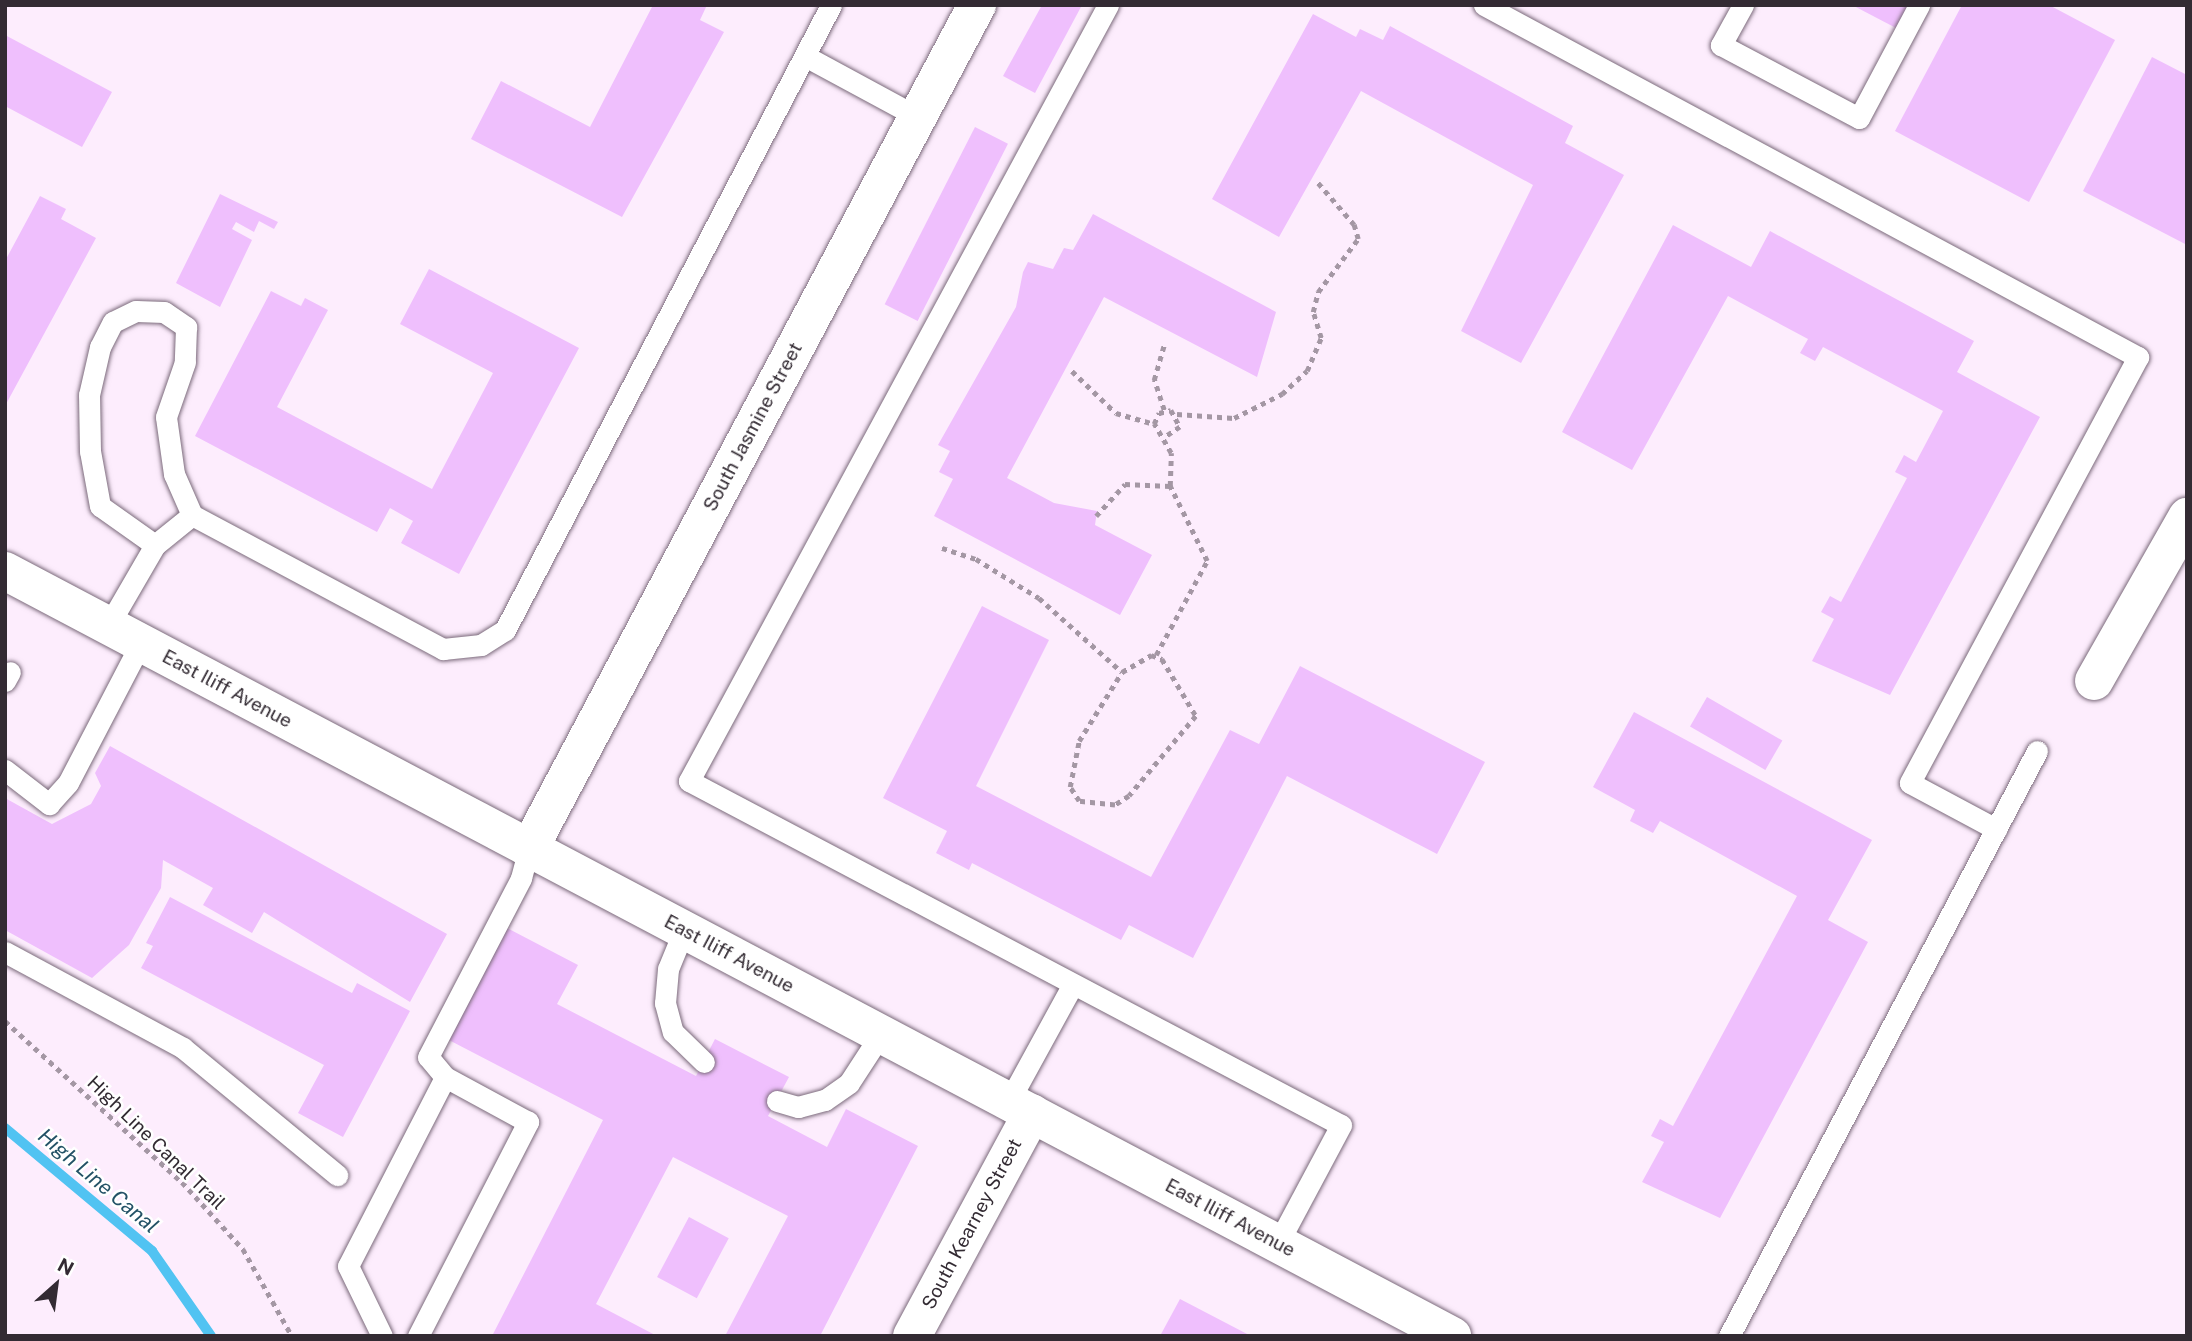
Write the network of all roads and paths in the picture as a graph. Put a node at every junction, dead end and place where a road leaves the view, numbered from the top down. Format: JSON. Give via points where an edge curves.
{"nodes":[{"id":1,"x":831,"y":5,"type":"edge"},
{"id":2,"x":977,"y":5,"type":"edge"},
{"id":3,"x":1108,"y":5,"type":"edge"},
{"id":4,"x":1484,"y":5,"type":"edge"},
{"id":5,"x":1742,"y":5,"type":"edge"},
{"id":6,"x":1919,"y":5,"type":"edge"},
{"id":7,"x":805,"y":56,"type":"junction"},
{"id":8,"x":918,"y":117,"type":"junction"},
{"id":9,"x":1316,"y":181,"type":"dead end"},
{"id":10,"x":1164,"y":345,"type":"dead end"},
{"id":11,"x":1072,"y":371,"type":"dead end"},
{"id":12,"x":1164,"y":410,"type":"junction"},
{"id":13,"x":1177,"y":414,"type":"junction"},
{"id":14,"x":1154,"y":424,"type":"junction"},
{"id":15,"x":1165,"y":437,"type":"junction"},
{"id":16,"x":1170,"y":486,"type":"junction"},
{"id":17,"x":192,"y":515,"type":"junction"},
{"id":18,"x":1096,"y":516,"type":"dead end"},
{"id":19,"x":2187,"y":517,"type":"edge"},
{"id":20,"x":155,"y":545,"type":"junction"},
{"id":21,"x":942,"y":548,"type":"dead end"},
{"id":22,"x":5,"y":571,"type":"edge"},
{"id":23,"x":125,"y":634,"type":"junction"},
{"id":24,"x":1156,"y":655,"type":"junction"},
{"id":25,"x":1122,"y":672,"type":"junction"},
{"id":26,"x":2094,"y":681,"type":"dead end"},
{"id":27,"x":2037,"y":751,"type":"dead end"},
{"id":28,"x":5,"y":770,"type":"edge"},
{"id":29,"x":1996,"y":829,"type":"junction"},
{"id":30,"x":529,"y":849,"type":"junction"},
{"id":31,"x":684,"y":930,"type":"junction"},
{"id":32,"x":5,"y":952,"type":"edge"},
{"id":33,"x":1073,"y":984,"type":"junction"},
{"id":34,"x":5,"y":1021,"type":"edge"},
{"id":35,"x":881,"y":1034,"type":"junction"},
{"id":36,"x":704,"y":1062,"type":"dead end"},
{"id":37,"x":445,"y":1077,"type":"junction"},
{"id":38,"x":777,"y":1101,"type":"dead end"},
{"id":39,"x":1021,"y":1107,"type":"junction"},
{"id":40,"x":337,"y":1175,"type":"dead end"},
{"id":41,"x":1278,"y":1243,"type":"junction"},
{"id":42,"x":292,"y":1336,"type":"edge"},
{"id":43,"x":382,"y":1336,"type":"edge"},
{"id":44,"x":418,"y":1336,"type":"edge"},
{"id":45,"x":912,"y":1336,"type":"edge"},
{"id":46,"x":1452,"y":1336,"type":"edge"},
{"id":47,"x":1729,"y":1336,"type":"edge"}],
"edges":[{"from":1,"to":7,"type":"lane"},
{"from":2,"to":8,"type":"street","name":"South Jasmine Street"},
{"from":3,"to":33,"type":"lane","via":[[689,781]]},
{"from":4,"to":29,"type":"lane","via":[[2138,357],[1910,783]]},
{"from":5,"to":6,"type":"lane","via":[[1721,45],[1859,118]]},
{"from":7,"to":8,"type":"lane"},
{"from":7,"to":17,"type":"lane","via":[[505,630],[481,645],[443,649]]},
{"from":8,"to":30,"type":"street","name":"South Jasmine Street"},
{"from":9,"to":13,"type":"path","via":[[1354,225],[1358,239],[1318,292],[1313,312],[1321,338],[1307,371],[1283,394],[1234,418]]},
{"from":10,"to":12,"type":"path","via":[[1154,380]]},
{"from":11,"to":14,"type":"path","via":[[1116,413]]},
{"from":12,"to":13,"type":"path"},
{"from":12,"to":14,"type":"path"},
{"from":13,"to":15,"type":"path","via":[[1177,433]]},
{"from":14,"to":15,"type":"path"},
{"from":15,"to":16,"type":"path"},
{"from":16,"to":18,"type":"path","via":[[1125,484]]},
{"from":16,"to":24,"type":"path","via":[[1207,564],[1189,586]]},
{"from":17,"to":20,"type":"lane"},
{"from":17,"to":20,"type":"lane","via":[[174,474],[166,416],[185,362],[186,327],[164,312],[136,311],[113,322],[100,346],[89,396],[90,451],[100,506]]},
{"from":19,"to":26,"type":"street"},
{"from":20,"to":23,"type":"lane"},
{"from":21,"to":25,"type":"path","via":[[976,559],[1039,598]]},
{"from":22,"to":23,"type":"street","name":"East Iliff Avenue"},
{"from":23,"to":28,"type":"lane","via":[[68,783],[49,804]]},
{"from":23,"to":30,"type":"street","name":"East Iliff Avenue"},
{"from":24,"to":25,"type":"path"},
{"from":24,"to":25,"type":"path","via":[[1196,716],[1191,726],[1129,796],[1115,805],[1079,802],[1070,787],[1079,741]]},
{"from":27,"to":29,"type":"lane"},
{"from":29,"to":47,"type":"lane"},
{"from":30,"to":31,"type":"street","name":"East Iliff Avenue"},
{"from":30,"to":37,"type":"lane","via":[[517,885],[428,1057]]},
{"from":31,"to":35,"type":"street","name":"East Iliff Avenue"},
{"from":31,"to":36,"type":"lane","via":[[668,969],[666,1003],[673,1032]]},
{"from":32,"to":40,"type":"lane","via":[[183,1048]]},
{"from":33,"to":39,"type":"lane"},
{"from":33,"to":41,"type":"lane","via":[[1341,1125]]},
{"from":34,"to":42,"type":"path","name":"High Line Canal Trail","via":[[191,1191],[243,1249]]},
{"from":35,"to":38,"type":"lane","via":[[849,1083],[825,1100],[798,1107]]},
{"from":35,"to":39,"type":"street","name":"East Iliff Avenue"},
{"from":37,"to":43,"type":"lane","via":[[348,1266]]},
{"from":37,"to":44,"type":"lane","via":[[528,1122]]},
{"from":39,"to":41,"type":"street","name":"East Iliff Avenue"},
{"from":39,"to":45,"type":"street","name":"South Kearney Street"},
{"from":41,"to":46,"type":"street","name":"East Iliff Avenue"}]}
